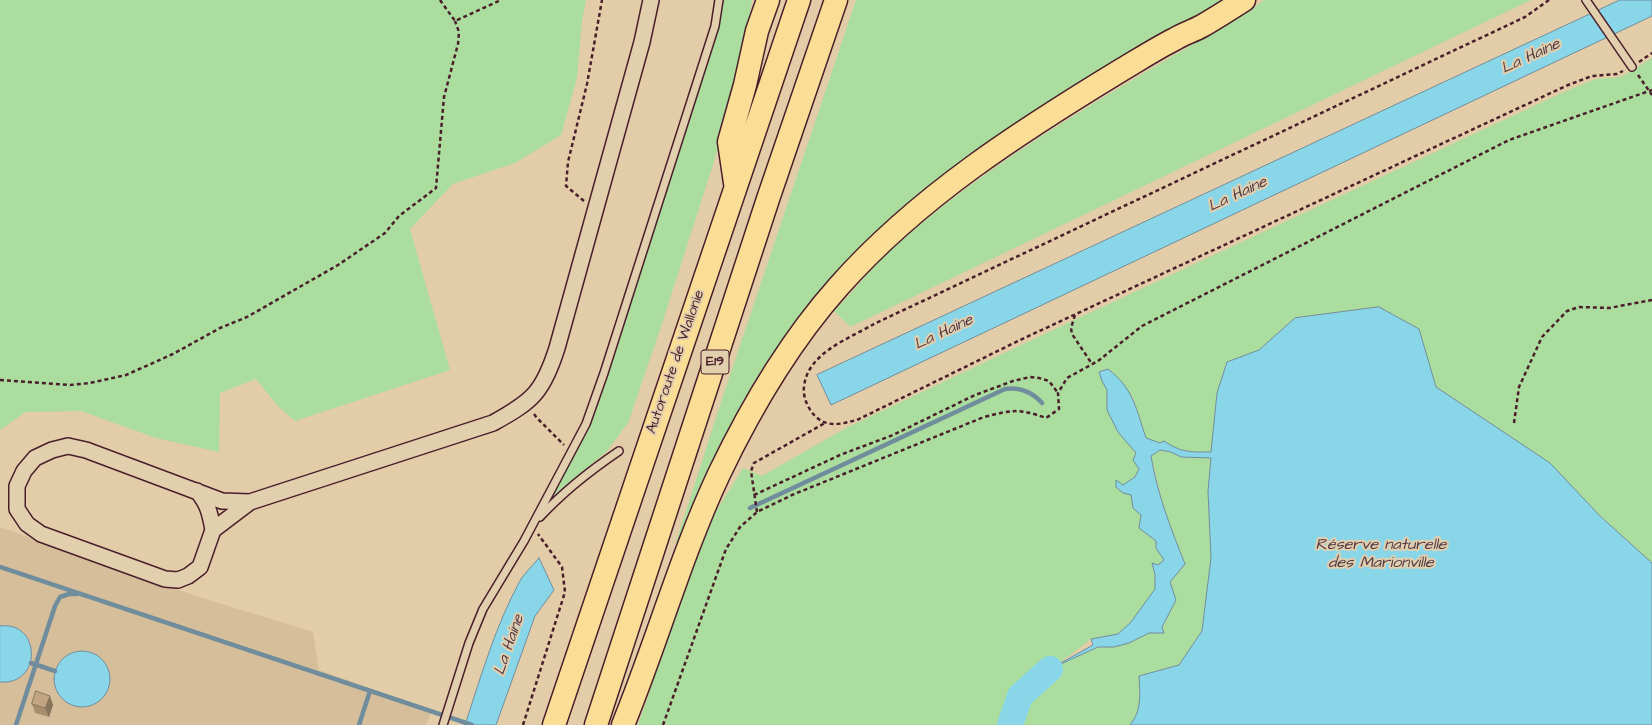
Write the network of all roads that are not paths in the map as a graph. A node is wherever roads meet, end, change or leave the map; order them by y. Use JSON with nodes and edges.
{"nodes":[{"id":1,"x":651,"y":0,"type":"edge"},
{"id":2,"x":719,"y":0,"type":"edge"},
{"id":3,"x":758,"y":0,"type":"edge"},
{"id":4,"x":768,"y":0,"type":"edge"},
{"id":5,"x":799,"y":0,"type":"edge"},
{"id":6,"x":836,"y":0,"type":"edge"},
{"id":7,"x":1244,"y":0,"type":"edge"},
{"id":8,"x":1586,"y":0,"type":"edge"},
{"id":9,"x":757,"y":31,"type":"junction"},
{"id":10,"x":1632,"y":66,"type":"road end"},
{"id":11,"x":736,"y":186,"type":"junction"},
{"id":12,"x":619,"y":451,"type":"dead end"},
{"id":13,"x":197,"y":491,"type":"junction"},
{"id":14,"x":250,"y":502,"type":"junction"},
{"id":15,"x":532,"y":526,"type":"junction"},
{"id":16,"x":213,"y":530,"type":"junction"},
{"id":17,"x":443,"y":723,"type":"edge"},
{"id":18,"x":554,"y":725,"type":"edge"},
{"id":19,"x":596,"y":725,"type":"edge"},
{"id":20,"x":624,"y":725,"type":"edge"}],
"edges":[{"from":1,"to":14,"type":"street"},
{"from":2,"to":15,"type":"lane"},
{"from":3,"to":9,"type":"highway"},
{"from":4,"to":9,"type":"highway"},
{"from":5,"to":11,"type":"highway","name":"Autoroute de Wallonie","number":"E19"},
{"from":6,"to":19,"type":"highway","number":"E19"},
{"from":7,"to":20,"type":"highway"},
{"from":8,"to":10,"type":"lane"},
{"from":9,"to":11,"type":"highway"},
{"from":11,"to":18,"type":"highway","name":"Autoroute de Wallonie","number":"E19"},
{"from":12,"to":15,"type":"lane"},
{"from":13,"to":14,"type":"street"},
{"from":13,"to":16,"type":"street"},
{"from":13,"to":16,"type":"street"},
{"from":14,"to":16,"type":"street"},
{"from":15,"to":17,"type":"lane"}]}
